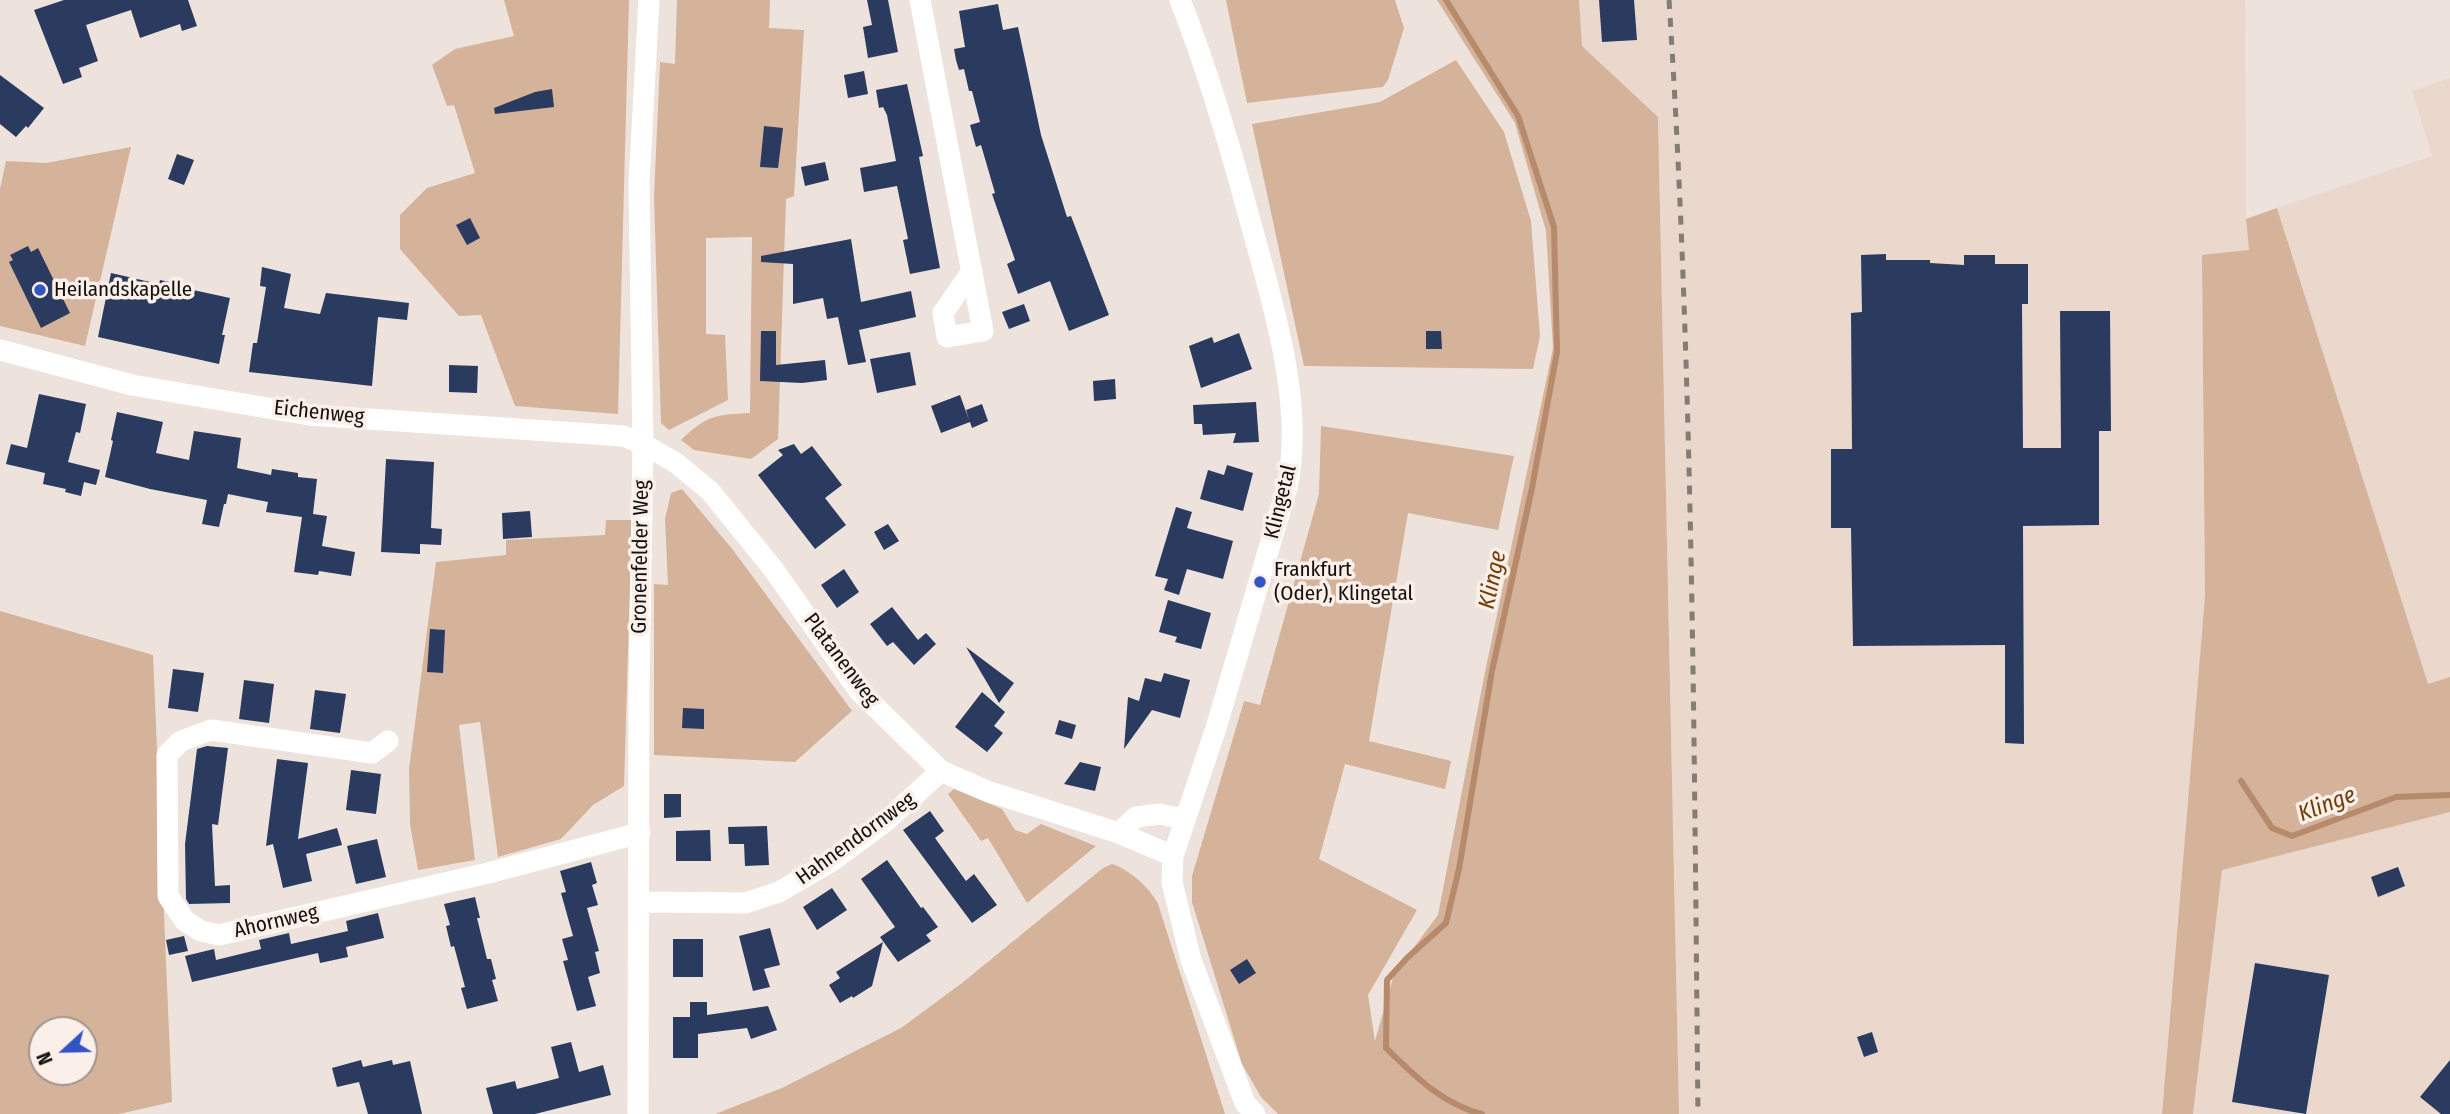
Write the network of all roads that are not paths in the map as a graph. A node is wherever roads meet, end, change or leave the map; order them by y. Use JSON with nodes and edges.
{"nodes":[{"id":1,"x":649,"y":0,"type":"edge"},
{"id":2,"x":920,"y":0,"type":"edge"},
{"id":3,"x":1180,"y":0,"type":"edge"},
{"id":4,"x":972,"y":271,"type":"dead end"},
{"id":5,"x":0,"y":351,"type":"edge"},
{"id":6,"x":643,"y":444,"type":"junction"},
{"id":7,"x":388,"y":741,"type":"dead end"},
{"id":8,"x":941,"y":771,"type":"junction"},
{"id":9,"x":1183,"y":819,"type":"junction"},
{"id":10,"x":640,"y":833,"type":"junction"},
{"id":11,"x":1119,"y":833,"type":"junction"},
{"id":12,"x":1173,"y":856,"type":"junction"},
{"id":13,"x":639,"y":902,"type":"junction"},
{"id":14,"x":638,"y":1114,"type":"edge"},
{"id":15,"x":1255,"y":1114,"type":"edge"}],
"edges":[{"from":1,"to":6,"type":"street","name":"Gronenfelder Weg"},
{"from":2,"to":4,"type":"street"},
{"from":3,"to":9,"type":"street","name":"Klingetal"},
{"from":5,"to":6,"type":"street","name":"Eichenweg"},
{"from":6,"to":8,"type":"street","name":"Platanenweg"},
{"from":6,"to":10,"type":"street","name":"Gronenfelder Weg"},
{"from":7,"to":10,"type":"street","name":"Ahornweg"},
{"from":8,"to":11,"type":"street","name":"Platanenweg"},
{"from":8,"to":13,"type":"street","name":"Hahnendornweg"},
{"from":9,"to":11,"type":"street"},
{"from":9,"to":12,"type":"street","name":"Klingetal"},
{"from":10,"to":13,"type":"street","name":"Gronenfelder Weg"},
{"from":11,"to":12,"type":"street","name":"Platanenweg"},
{"from":12,"to":15,"type":"street","name":"Klingetal"},
{"from":13,"to":14,"type":"street","name":"Gronenfelder Weg"}]}
